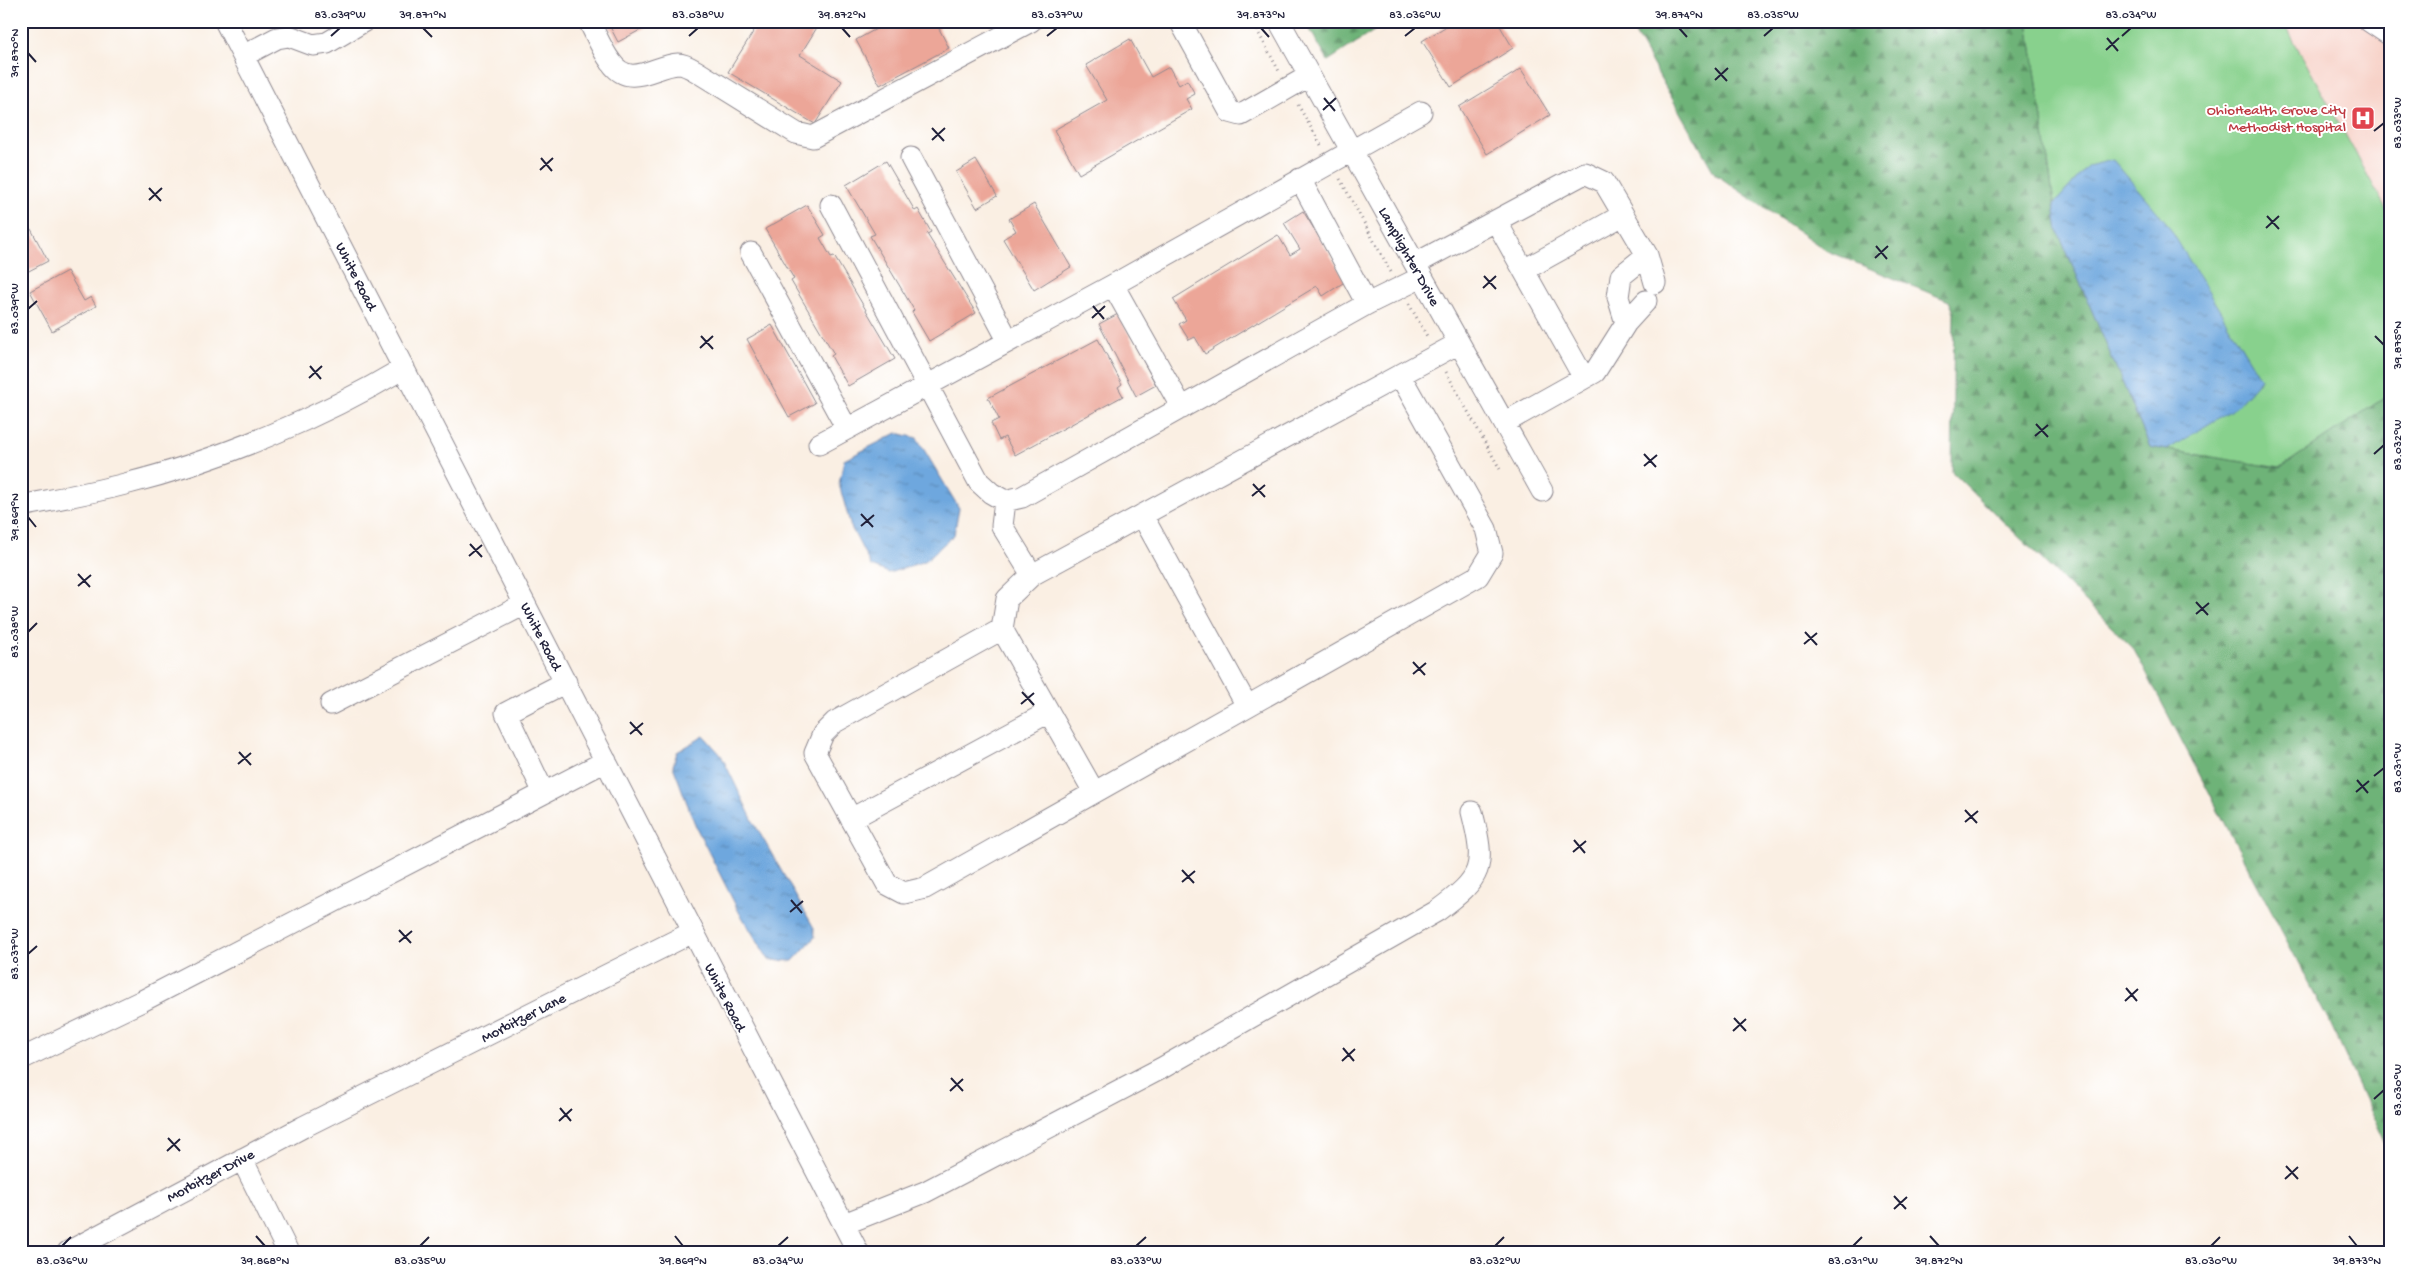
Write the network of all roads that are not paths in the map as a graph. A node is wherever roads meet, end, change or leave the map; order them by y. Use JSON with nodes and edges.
{"nodes":[{"id":1,"x":225,"y":21,"type":"edge"},
{"id":2,"x":364,"y":21,"type":"edge"},
{"id":3,"x":589,"y":21,"type":"edge"},
{"id":4,"x":1031,"y":21,"type":"edge"},
{"id":5,"x":1180,"y":21,"type":"edge"},
{"id":6,"x":1278,"y":21,"type":"edge"},
{"id":7,"x":2369,"y":21,"type":"edge"},
{"id":8,"x":2390,"y":35,"type":"edge"},
{"id":9,"x":243,"y":56,"type":"junction"},
{"id":10,"x":1309,"y":76,"type":"junction"},
{"id":11,"x":1421,"y":112,"type":"dead end"},
{"id":12,"x":1352,"y":149,"type":"junction"},
{"id":13,"x":910,"y":158,"type":"dead end"},
{"id":14,"x":1300,"y":179,"type":"junction"},
{"id":15,"x":831,"y":206,"type":"dead end"},
{"id":16,"x":1623,"y":215,"type":"junction"},
{"id":17,"x":1496,"y":220,"type":"junction"},
{"id":18,"x":751,"y":253,"type":"dead end"},
{"id":19,"x":1647,"y":255,"type":"junction"},
{"id":20,"x":1418,"y":270,"type":"junction"},
{"id":21,"x":1524,"y":270,"type":"junction"},
{"id":22,"x":1113,"y":284,"type":"junction"},
{"id":23,"x":1367,"y":304,"type":"junction"},
{"id":24,"x":1626,"y":324,"type":"junction"},
{"id":25,"x":1008,"y":340,"type":"junction"},
{"id":26,"x":1459,"y":343,"type":"junction"},
{"id":27,"x":404,"y":368,"type":"junction"},
{"id":28,"x":1400,"y":375,"type":"junction"},
{"id":29,"x":1584,"y":378,"type":"junction"},
{"id":30,"x":928,"y":384,"type":"junction"},
{"id":31,"x":1182,"y":408,"type":"junction"},
{"id":32,"x":1504,"y":423,"type":"junction"},
{"id":33,"x":847,"y":429,"type":"junction"},
{"id":34,"x":819,"y":444,"type":"dead end"},
{"id":35,"x":1542,"y":490,"type":"dead end"},
{"id":36,"x":1005,"y":501,"type":"junction"},
{"id":37,"x":21,"y":506,"type":"edge"},
{"id":38,"x":1142,"y":515,"type":"junction"},
{"id":39,"x":1032,"y":575,"type":"junction"},
{"id":40,"x":525,"y":604,"type":"junction"},
{"id":41,"x":1002,"y":629,"type":"junction"},
{"id":42,"x":566,"y":682,"type":"junction"},
{"id":43,"x":331,"y":704,"type":"dead end"},
{"id":44,"x":1247,"y":706,"type":"junction"},
{"id":45,"x":1049,"y":712,"type":"junction"},
{"id":46,"x":606,"y":761,"type":"junction"},
{"id":47,"x":1094,"y":792,"type":"junction"},
{"id":48,"x":544,"y":794,"type":"junction"},
{"id":49,"x":1472,"y":812,"type":"dead end"},
{"id":50,"x":851,"y":819,"type":"junction"},
{"id":51,"x":693,"y":932,"type":"junction"},
{"id":52,"x":21,"y":1059,"type":"edge"},
{"id":53,"x":353,"y":1102,"type":"joint"},
{"id":54,"x":242,"y":1159,"type":"junction"},
{"id":55,"x":844,"y":1224,"type":"junction"},
{"id":56,"x":68,"y":1252,"type":"edge"},
{"id":57,"x":288,"y":1252,"type":"edge"},
{"id":58,"x":858,"y":1252,"type":"edge"}],
"edges":[{"from":1,"to":9,"type":"street","name":"White Road"},
{"from":2,"to":9,"type":"street"},
{"from":3,"to":4,"type":"street"},
{"from":5,"to":10,"type":"street"},
{"from":6,"to":10,"type":"street","name":"Lamplighter Drive"},
{"from":7,"to":8,"type":"street"},
{"from":9,"to":27,"type":"street","name":"White Road"},
{"from":10,"to":12,"type":"street","name":"Lamplighter Drive"},
{"from":11,"to":12,"type":"street"},
{"from":12,"to":14,"type":"street"},
{"from":12,"to":20,"type":"street","name":"Lamplighter Drive"},
{"from":13,"to":25,"type":"street"},
{"from":14,"to":22,"type":"street"},
{"from":14,"to":23,"type":"street"},
{"from":15,"to":30,"type":"street"},
{"from":16,"to":17,"type":"street"},
{"from":16,"to":19,"type":"street"},
{"from":16,"to":21,"type":"street"},
{"from":17,"to":20,"type":"street"},
{"from":17,"to":21,"type":"street"},
{"from":18,"to":33,"type":"street"},
{"from":19,"to":24,"type":"street"},
{"from":19,"to":24,"type":"street"},
{"from":20,"to":23,"type":"street"},
{"from":20,"to":26,"type":"street","name":"Lamplighter Drive"},
{"from":21,"to":29,"type":"street"},
{"from":22,"to":25,"type":"street"},
{"from":22,"to":31,"type":"street"},
{"from":23,"to":31,"type":"street"},
{"from":24,"to":29,"type":"street"},
{"from":25,"to":30,"type":"street"},
{"from":26,"to":28,"type":"street"},
{"from":26,"to":32,"type":"street","name":"Lamplighter Drive"},
{"from":27,"to":37,"type":"street"},
{"from":27,"to":40,"type":"street","name":"White Road"},
{"from":28,"to":38,"type":"street"},
{"from":28,"to":44,"type":"street"},
{"from":29,"to":32,"type":"street"},
{"from":30,"to":33,"type":"street"},
{"from":30,"to":36,"type":"street"},
{"from":31,"to":36,"type":"street"},
{"from":32,"to":35,"type":"street","name":"Lamplighter Drive"},
{"from":33,"to":34,"type":"street"},
{"from":36,"to":39,"type":"street"},
{"from":38,"to":39,"type":"street"},
{"from":38,"to":44,"type":"street"},
{"from":39,"to":41,"type":"street"},
{"from":40,"to":42,"type":"street","name":"White Road"},
{"from":40,"to":43,"type":"street"},
{"from":41,"to":45,"type":"street"},
{"from":41,"to":50,"type":"street"},
{"from":42,"to":46,"type":"street","name":"White Road"},
{"from":42,"to":48,"type":"street"},
{"from":44,"to":47,"type":"street"},
{"from":45,"to":47,"type":"street"},
{"from":45,"to":50,"type":"street"},
{"from":46,"to":48,"type":"street"},
{"from":46,"to":51,"type":"street","name":"White Road"},
{"from":47,"to":50,"type":"street"},
{"from":48,"to":52,"type":"street"},
{"from":49,"to":55,"type":"street"},
{"from":51,"to":53,"type":"street","name":"Morbitzer Lane"},
{"from":51,"to":55,"type":"street","name":"White Road"},
{"from":53,"to":54,"type":"street","name":"Morbitzer Drive"},
{"from":54,"to":56,"type":"street","name":"Morbitzer Drive"},
{"from":54,"to":57,"type":"street"},
{"from":55,"to":58,"type":"street","name":"White Road"}]}
